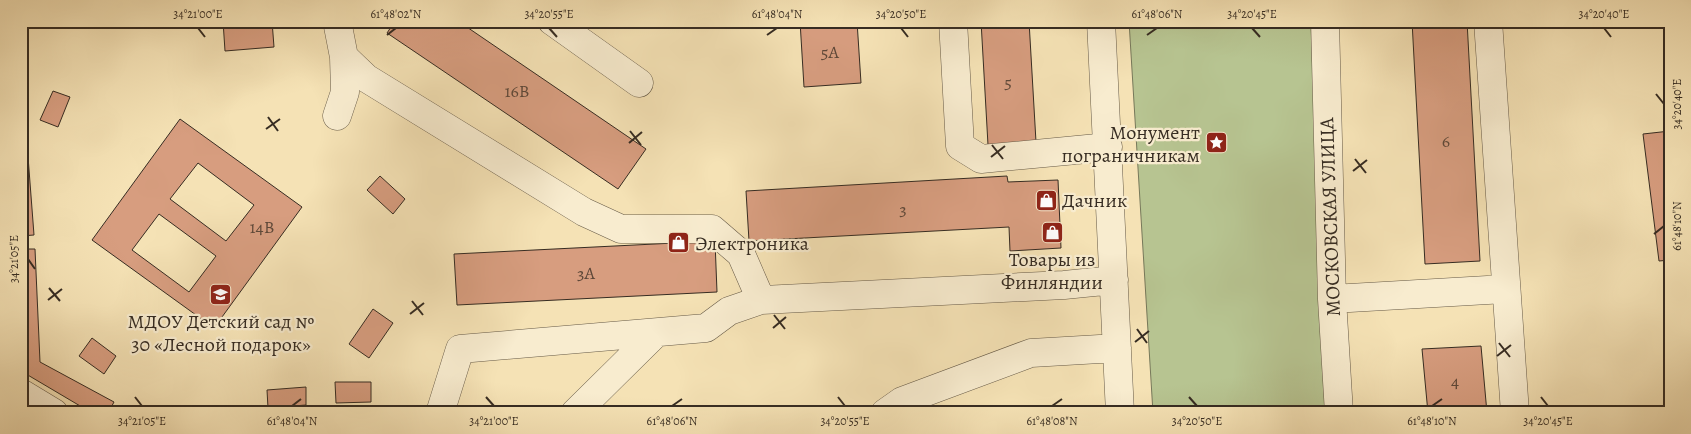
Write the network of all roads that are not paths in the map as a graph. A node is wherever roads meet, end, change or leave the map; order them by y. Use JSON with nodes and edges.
{"nodes":[{"id":1,"x":337,"y":21,"type":"edge"},
{"id":2,"x":552,"y":21,"type":"edge"},
{"id":3,"x":953,"y":21,"type":"edge"},
{"id":4,"x":1101,"y":21,"type":"edge"},
{"id":5,"x":1325,"y":21,"type":"edge"},
{"id":6,"x":1488,"y":21,"type":"edge"},
{"id":7,"x":344,"y":56,"type":"junction"},
{"id":8,"x":639,"y":83,"type":"dead end"},
{"id":9,"x":337,"y":116,"type":"dead end"},
{"id":10,"x":1108,"y":148,"type":"junction"},
{"id":11,"x":1114,"y":280,"type":"junction"},
{"id":12,"x":1505,"y":289,"type":"junction"},
{"id":13,"x":1332,"y":299,"type":"junction"},
{"id":14,"x":760,"y":300,"type":"junction"},
{"id":15,"x":656,"y":333,"type":"junction"},
{"id":16,"x":1117,"y":348,"type":"junction"},
{"id":17,"x":21,"y":393,"type":"edge"},
{"id":18,"x":54,"y":413,"type":"edge"},
{"id":19,"x":440,"y":413,"type":"edge"},
{"id":20,"x":575,"y":413,"type":"edge"},
{"id":21,"x":885,"y":413,"type":"edge"},
{"id":22,"x":1120,"y":413,"type":"edge"},
{"id":23,"x":1339,"y":413,"type":"edge"},
{"id":24,"x":1515,"y":413,"type":"edge"}],
"edges":[{"from":1,"to":7,"type":"street"},
{"from":2,"to":8,"type":"street"},
{"from":3,"to":10,"type":"street"},
{"from":4,"to":10,"type":"street"},
{"from":5,"to":13,"type":"street","name":"МОСКОВСКАЯ УЛИЦА"},
{"from":6,"to":12,"type":"street"},
{"from":7,"to":9,"type":"street"},
{"from":7,"to":14,"type":"street"},
{"from":10,"to":11,"type":"street"},
{"from":11,"to":14,"type":"street"},
{"from":11,"to":16,"type":"street"},
{"from":12,"to":13,"type":"street"},
{"from":12,"to":24,"type":"street"},
{"from":13,"to":23,"type":"street","name":"МОСКОВСКАЯ УЛИЦА"},
{"from":14,"to":15,"type":"street"},
{"from":15,"to":19,"type":"street"},
{"from":15,"to":20,"type":"street"},
{"from":16,"to":21,"type":"street"},
{"from":16,"to":22,"type":"street"},
{"from":17,"to":18,"type":"street"}]}
